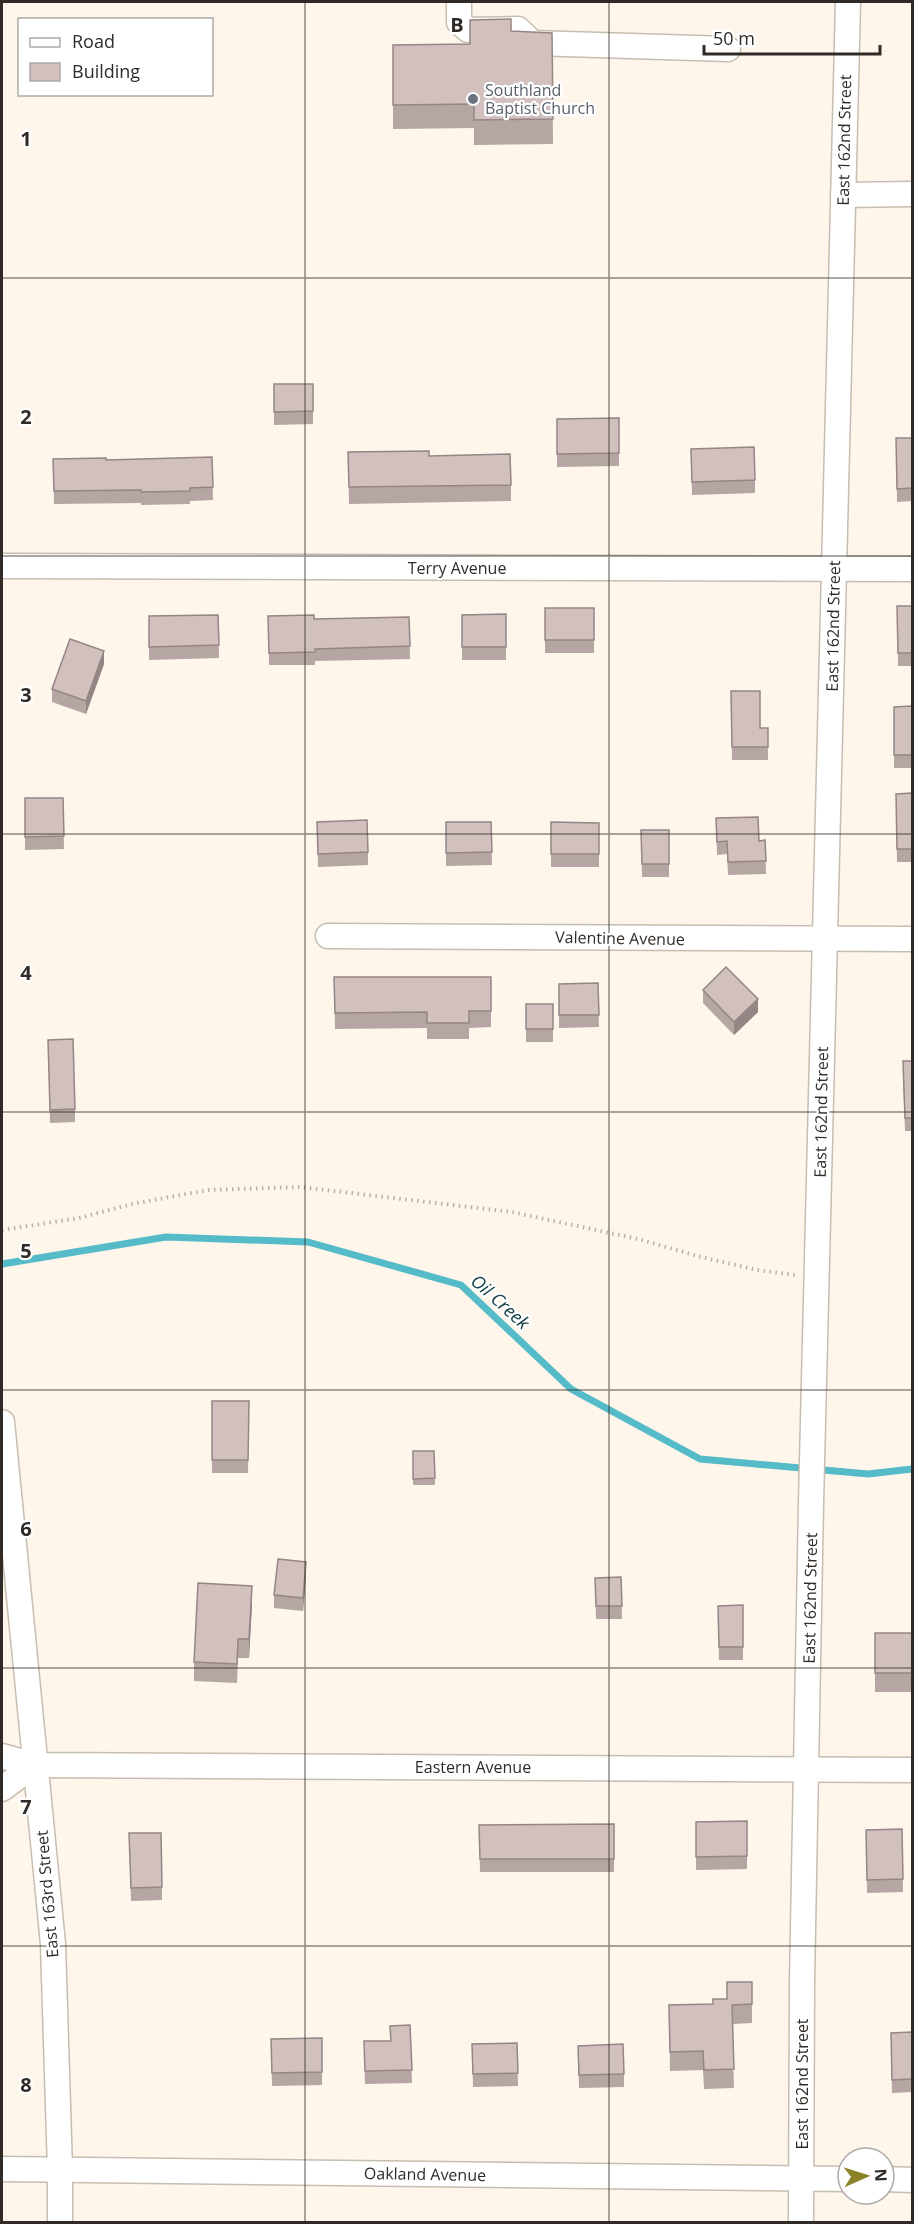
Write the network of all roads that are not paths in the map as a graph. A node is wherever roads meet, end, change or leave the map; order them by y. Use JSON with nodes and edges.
{"nodes":[{"id":1,"x":459,"y":2,"type":"edge"},
{"id":2,"x":848,"y":2,"type":"edge"},
{"id":3,"x":728,"y":49,"type":"dead end"},
{"id":4,"x":912,"y":194,"type":"edge"},
{"id":5,"x":843,"y":195,"type":"junction"},
{"id":6,"x":2,"y":566,"type":"edge"},
{"id":7,"x":912,"y":569,"type":"edge"},
{"id":8,"x":834,"y":570,"type":"junction"},
{"id":9,"x":328,"y":936,"type":"dead end"},
{"id":10,"x":912,"y":939,"type":"edge"},
{"id":11,"x":825,"y":940,"type":"junction"},
{"id":12,"x":2,"y":1422,"type":"edge"},
{"id":13,"x":2,"y":1756,"type":"edge"},
{"id":14,"x":34,"y":1765,"type":"junction"},
{"id":15,"x":808,"y":1768,"type":"junction"},
{"id":16,"x":912,"y":1770,"type":"edge"},
{"id":17,"x":2,"y":1789,"type":"edge"},
{"id":18,"x":2,"y":2169,"type":"edge"},
{"id":19,"x":60,"y":2170,"type":"junction"},
{"id":20,"x":801,"y":2178,"type":"junction"},
{"id":21,"x":836,"y":2179,"type":"edge"},
{"id":22,"x":896,"y":2179,"type":"edge"},
{"id":23,"x":912,"y":2180,"type":"edge"},
{"id":24,"x":60,"y":2223,"type":"edge"},
{"id":25,"x":801,"y":2223,"type":"edge"}],
"edges":[{"from":1,"to":3,"type":"street"},
{"from":2,"to":5,"type":"street","name":"East 162nd Street"},
{"from":4,"to":5,"type":"street"},
{"from":5,"to":8,"type":"street","name":"East 162nd Street"},
{"from":6,"to":8,"type":"street","name":"Terry Avenue"},
{"from":7,"to":8,"type":"street","name":"Terry Avenue"},
{"from":8,"to":11,"type":"street","name":"East 162nd Street"},
{"from":9,"to":11,"type":"street","name":"Valentine Avenue"},
{"from":10,"to":11,"type":"street","name":"Valentine Avenue"},
{"from":11,"to":15,"type":"street","name":"East 162nd Street"},
{"from":12,"to":14,"type":"street","name":"East 163rd Street"},
{"from":13,"to":14,"type":"street","name":"Eastern Avenue"},
{"from":14,"to":15,"type":"street","name":"Eastern Avenue"},
{"from":14,"to":17,"type":"street"},
{"from":14,"to":19,"type":"street","name":"East 163rd Street"},
{"from":15,"to":16,"type":"street","name":"Eastern Avenue"},
{"from":15,"to":20,"type":"street","name":"East 162nd Street"},
{"from":18,"to":19,"type":"street","name":"Oakland Avenue"},
{"from":19,"to":20,"type":"street","name":"Oakland Avenue"},
{"from":19,"to":24,"type":"street","name":"East 163rd Street"},
{"from":20,"to":21,"type":"street","name":"Oakland Avenue"},
{"from":20,"to":25,"type":"street","name":"East 162nd Street"},
{"from":22,"to":23,"type":"street"}]}
